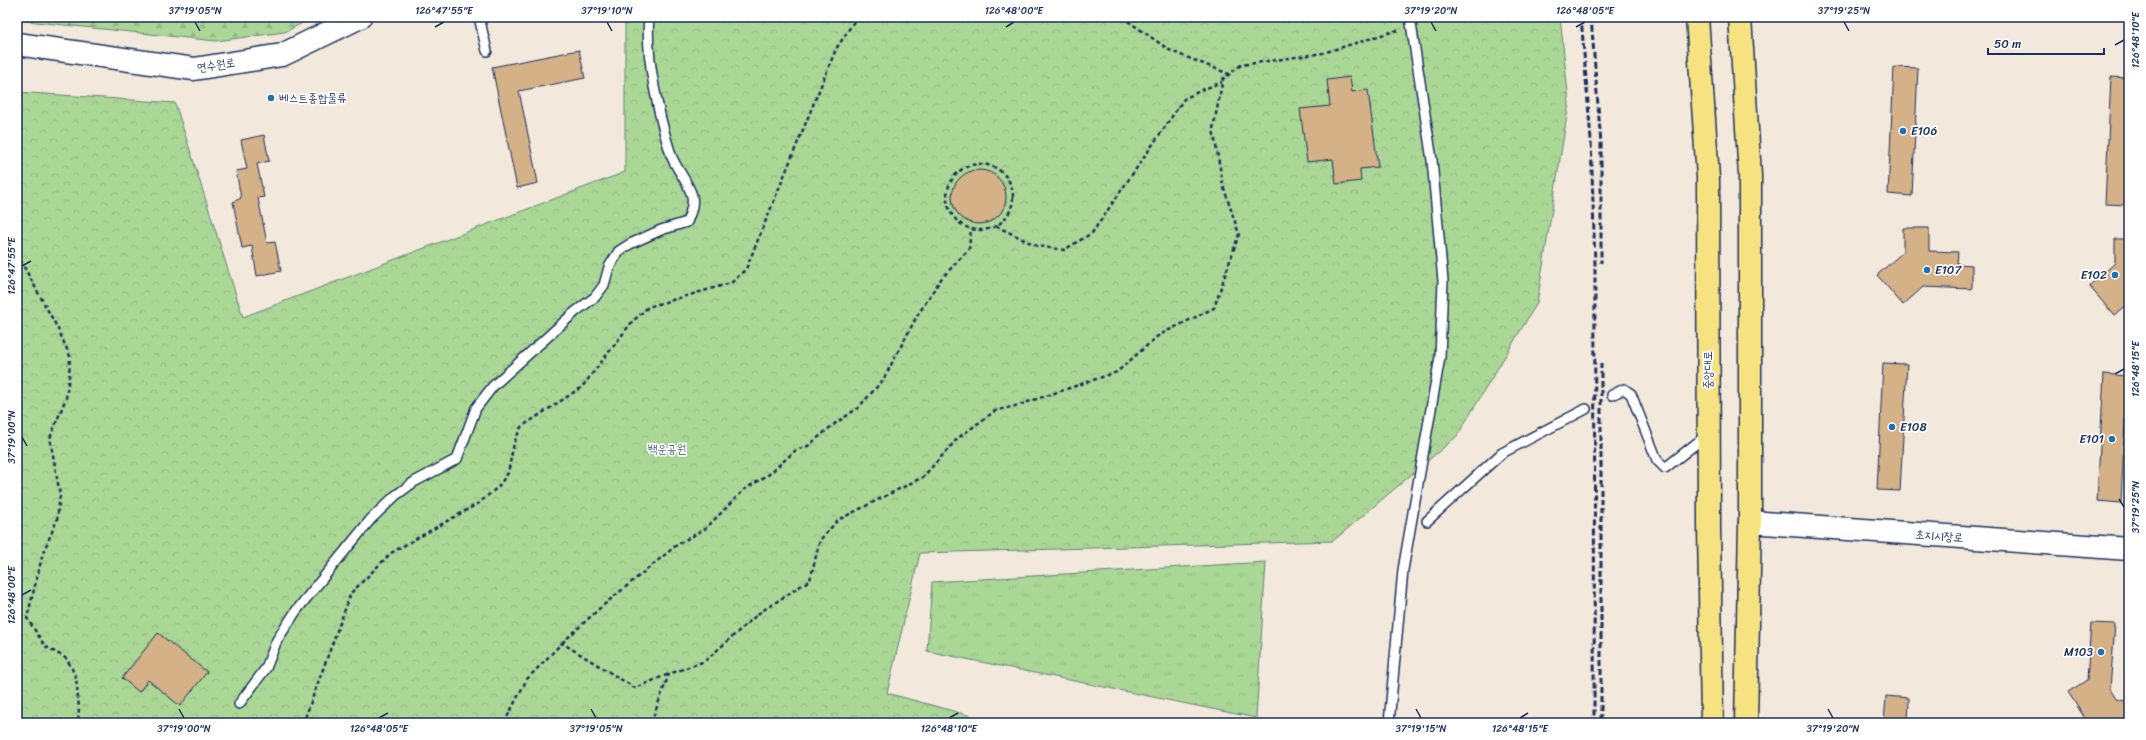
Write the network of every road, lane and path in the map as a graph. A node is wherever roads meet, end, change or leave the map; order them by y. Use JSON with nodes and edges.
{"nodes":[{"id":1,"x":360,"y":17,"type":"edge"},
{"id":2,"x":479,"y":17,"type":"edge"},
{"id":3,"x":648,"y":17,"type":"edge"},
{"id":4,"x":857,"y":17,"type":"edge"},
{"id":5,"x":1122,"y":17,"type":"edge"},
{"id":6,"x":1697,"y":17,"type":"edge"},
{"id":7,"x":1410,"y":22,"type":"edge"},
{"id":8,"x":1741,"y":22,"type":"edge"},
{"id":9,"x":17,"y":44,"type":"edge"},
{"id":10,"x":487,"y":51,"type":"dead end"},
{"id":11,"x":1229,"y":74,"type":"junction"},
{"id":12,"x":1222,"y":82,"type":"junction"},
{"id":13,"x":996,"y":226,"type":"junction"},
{"id":14,"x":971,"y":229,"type":"junction"},
{"id":15,"x":17,"y":254,"type":"edge"},
{"id":16,"x":1612,"y":395,"type":"dead end"},
{"id":17,"x":1586,"y":409,"type":"dead end"},
{"id":18,"x":1708,"y":434,"type":"junction"},
{"id":19,"x":1427,"y":521,"type":"dead end"},
{"id":20,"x":1750,"y":522,"type":"junction"},
{"id":21,"x":2129,"y":549,"type":"edge"},
{"id":22,"x":562,"y":643,"type":"junction"},
{"id":23,"x":669,"y":674,"type":"junction"},
{"id":24,"x":239,"y":704,"type":"dead end"},
{"id":25,"x":78,"y":723,"type":"edge"},
{"id":26,"x":301,"y":723,"type":"edge"},
{"id":27,"x":504,"y":723,"type":"edge"},
{"id":28,"x":651,"y":723,"type":"edge"},
{"id":29,"x":1390,"y":723,"type":"edge"},
{"id":30,"x":1712,"y":723,"type":"edge"},
{"id":31,"x":1746,"y":723,"type":"edge"}],
"edges":[{"from":1,"to":9,"type":"street","name":"연수원로"},
{"from":2,"to":10,"type":"lane"},
{"from":3,"to":24,"type":"lane"},
{"from":4,"to":26,"type":"path"},
{"from":5,"to":11,"type":"path"},
{"from":6,"to":18,"type":"main road","name":"중앙대로"},
{"from":7,"to":11,"type":"path"},
{"from":7,"to":29,"type":"lane"},
{"from":8,"to":20,"type":"main road"},
{"from":11,"to":12,"type":"path"},
{"from":12,"to":13,"type":"path"},
{"from":12,"to":23,"type":"path"},
{"from":13,"to":14,"type":"path"},
{"from":13,"to":14,"type":"path"},
{"from":14,"to":22,"type":"path"},
{"from":15,"to":25,"type":"path"},
{"from":16,"to":18,"type":"lane"},
{"from":17,"to":19,"type":"lane"},
{"from":18,"to":30,"type":"main road","name":"중앙대로"},
{"from":20,"to":21,"type":"street","name":"초지시장로"},
{"from":20,"to":31,"type":"main road"},
{"from":22,"to":23,"type":"path"},
{"from":22,"to":27,"type":"path"},
{"from":23,"to":28,"type":"path"}]}
